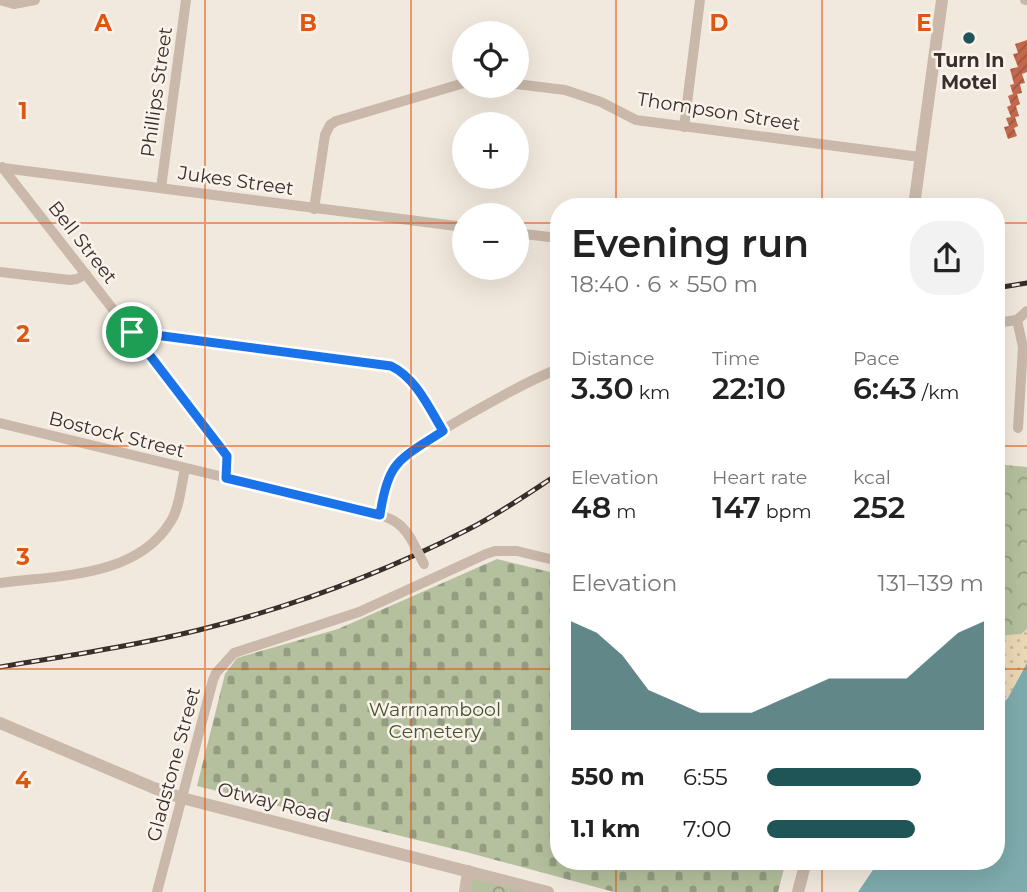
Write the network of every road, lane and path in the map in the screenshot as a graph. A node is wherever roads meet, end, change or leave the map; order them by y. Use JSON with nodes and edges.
{"nodes":[{"id":1,"x":0,"y":0,"type":"edge"},
{"id":2,"x":35,"y":0,"type":"edge"},
{"id":3,"x":186,"y":0,"type":"edge"},
{"id":4,"x":700,"y":0,"type":"edge"},
{"id":5,"x":942,"y":0,"type":"edge"},
{"id":6,"x":529,"y":86,"type":"edge"},
{"id":7,"x":452,"y":87,"type":"edge"},
{"id":8,"x":684,"y":127,"type":"junction"},
{"id":9,"x":920,"y":157,"type":"junction"},
{"id":10,"x":1,"y":167,"type":"edge"},
{"id":11,"x":161,"y":188,"type":"junction"},
{"id":12,"x":915,"y":198,"type":"edge"},
{"id":13,"x":314,"y":209,"type":"junction"},
{"id":14,"x":452,"y":226,"type":"edge"},
{"id":15,"x":529,"y":235,"type":"edge"},
{"id":16,"x":550,"y":237,"type":"edge"},
{"id":17,"x":0,"y":272,"type":"edge"},
{"id":18,"x":86,"y":274,"type":"junction"},
{"id":19,"x":1027,"y":312,"type":"edge"},
{"id":20,"x":1017,"y":320,"type":"junction"},
{"id":21,"x":1005,"y":322,"type":"edge"},
{"id":22,"x":132,"y":332,"type":"junction"},
{"id":23,"x":550,"y":373,"type":"edge"},
{"id":24,"x":0,"y":423,"type":"edge"},
{"id":25,"x":1018,"y":428,"type":"dead end"},
{"id":26,"x":443,"y":431,"type":"junction"},
{"id":27,"x":185,"y":469,"type":"junction"},
{"id":28,"x":226,"y":478,"type":"junction"},
{"id":29,"x":380,"y":515,"type":"junction"},
{"id":30,"x":550,"y":559,"type":"edge"},
{"id":31,"x":430,"y":577,"type":"junction"},
{"id":32,"x":0,"y":583,"type":"edge"},
{"id":33,"x":0,"y":723,"type":"edge"},
{"id":34,"x":182,"y":798,"type":"junction"},
{"id":35,"x":804,"y":870,"type":"edge"},
{"id":36,"x":468,"y":871,"type":"junction"},
{"id":37,"x":157,"y":892,"type":"edge"},
{"id":38,"x":465,"y":892,"type":"edge"},
{"id":39,"x":548,"y":892,"type":"edge"},
{"id":40,"x":798,"y":892,"type":"edge"}],
"edges":[{"from":1,"to":2,"type":"street"},
{"from":3,"to":11,"type":"street","name":"Phillips Street"},
{"from":4,"to":8,"type":"street"},
{"from":5,"to":9,"type":"street"},
{"from":6,"to":8,"type":"street","name":"Thompson Street"},
{"from":7,"to":13,"type":"street"},
{"from":8,"to":9,"type":"street","name":"Thompson Street"},
{"from":9,"to":12,"type":"street"},
{"from":10,"to":11,"type":"street","name":"Jukes Street"},
{"from":10,"to":18,"type":"street","name":"Bell Street"},
{"from":11,"to":13,"type":"street","name":"Jukes Street"},
{"from":13,"to":14,"type":"street","name":"Jukes Street"},
{"from":15,"to":16,"type":"street"},
{"from":17,"to":18,"type":"street"},
{"from":18,"to":22,"type":"street","name":"Bell Street"},
{"from":19,"to":20,"type":"street"},
{"from":20,"to":21,"type":"street"},
{"from":20,"to":25,"type":"street"},
{"from":22,"to":26,"type":"street"},
{"from":22,"to":28,"type":"street","name":"Bell Street"},
{"from":23,"to":26,"type":"street"},
{"from":24,"to":27,"type":"street","name":"Bostock Street"},
{"from":26,"to":29,"type":"street"},
{"from":27,"to":28,"type":"street","name":"Bostock Street"},
{"from":27,"to":32,"type":"street"},
{"from":28,"to":29,"type":"street","name":"Bostock Street"},
{"from":29,"to":31,"type":"street","name":"Bostock Street","bridge":true},
{"from":30,"to":31,"type":"street"},
{"from":31,"to":34,"type":"street","name":"Gladstone Street"},
{"from":33,"to":34,"type":"street","name":"Otway Road"},
{"from":34,"to":36,"type":"street","name":"Otway Road"},
{"from":34,"to":37,"type":"street","name":"Gladstone Street"},
{"from":35,"to":40,"type":"street"},
{"from":36,"to":38,"type":"street"},
{"from":36,"to":39,"type":"street","name":"Otway Road"}]}
